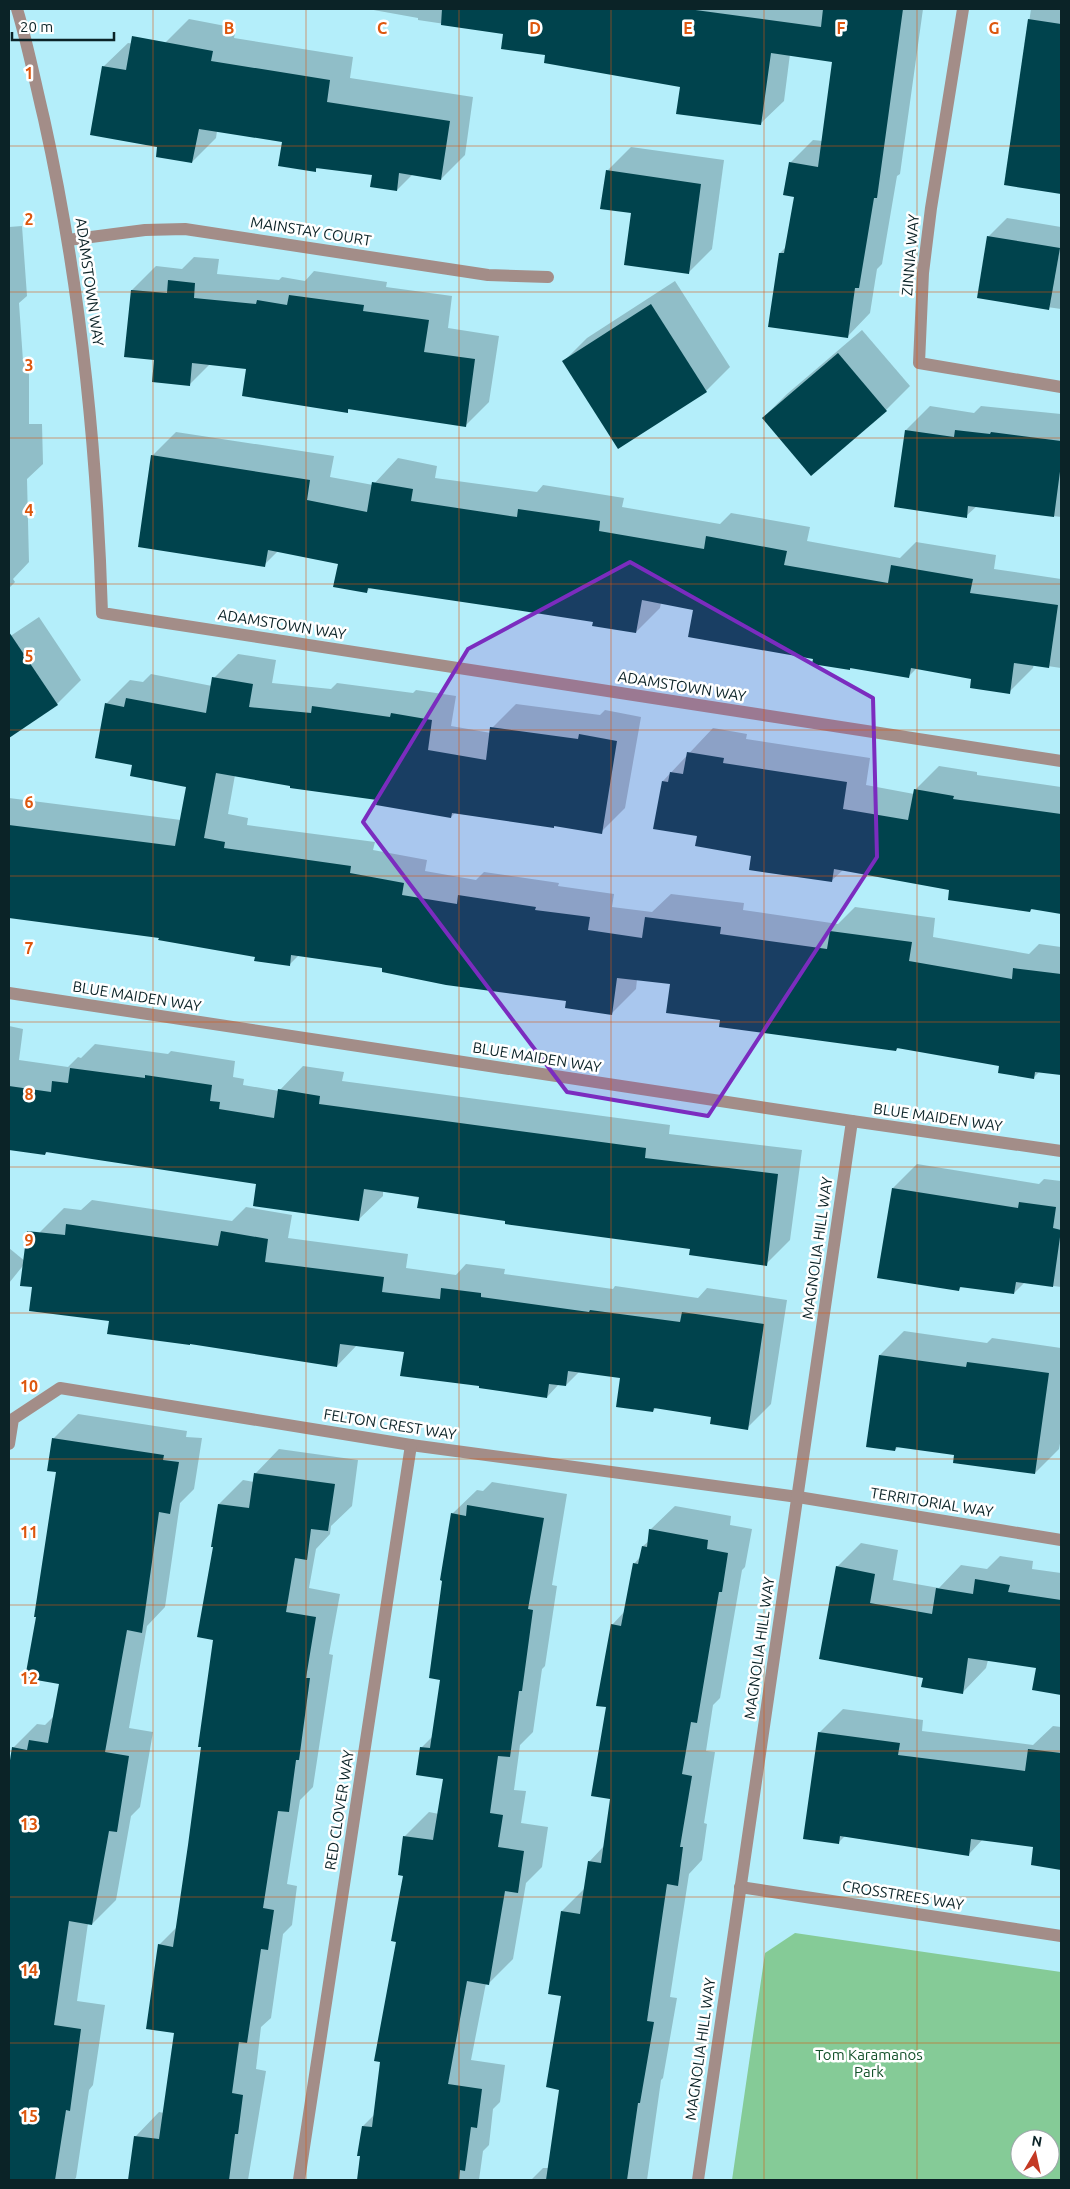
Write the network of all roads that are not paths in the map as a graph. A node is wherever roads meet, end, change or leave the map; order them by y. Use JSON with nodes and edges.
{"nodes":[{"id":1,"x":17,"y":9,"type":"edge"},
{"id":2,"x":963,"y":9,"type":"edge"},
{"id":3,"x":68,"y":240,"type":"junction"},
{"id":4,"x":548,"y":277,"type":"dead end"},
{"id":5,"x":1061,"y":386,"type":"edge"},
{"id":6,"x":1061,"y":761,"type":"edge"},
{"id":7,"x":9,"y":993,"type":"edge"},
{"id":8,"x":852,"y":1121,"type":"junction"},
{"id":9,"x":1061,"y":1151,"type":"edge"},
{"id":10,"x":9,"y":1444,"type":"edge"},
{"id":11,"x":411,"y":1445,"type":"junction"},
{"id":12,"x":798,"y":1497,"type":"junction"},
{"id":13,"x":1061,"y":1540,"type":"edge"},
{"id":14,"x":740,"y":1887,"type":"junction"},
{"id":15,"x":1061,"y":1936,"type":"edge"},
{"id":16,"x":299,"y":2180,"type":"edge"},
{"id":17,"x":698,"y":2180,"type":"edge"}],
"edges":[{"from":1,"to":3,"type":"street","name":"ADAMSTOWN WAY"},
{"from":2,"to":5,"type":"street","name":"ZINNIA WAY"},
{"from":3,"to":4,"type":"street","name":"MAINSTAY COURT"},
{"from":3,"to":6,"type":"street","name":"ADAMSTOWN WAY"},
{"from":7,"to":8,"type":"street","name":"BLUE MAIDEN WAY"},
{"from":8,"to":9,"type":"street","name":"BLUE MAIDEN WAY"},
{"from":8,"to":12,"type":"street","name":"MAGNOLIA HILL WAY"},
{"from":10,"to":11,"type":"street","name":"FELTON CREST WAY"},
{"from":11,"to":12,"type":"street","name":"FELTON CREST WAY"},
{"from":11,"to":16,"type":"street","name":"RED CLOVER WAY"},
{"from":12,"to":13,"type":"street","name":"TERRITORIAL WAY"},
{"from":12,"to":14,"type":"street","name":"MAGNOLIA HILL WAY"},
{"from":14,"to":15,"type":"street","name":"CROSSTREES WAY"},
{"from":14,"to":17,"type":"street","name":"MAGNOLIA HILL WAY"}]}
